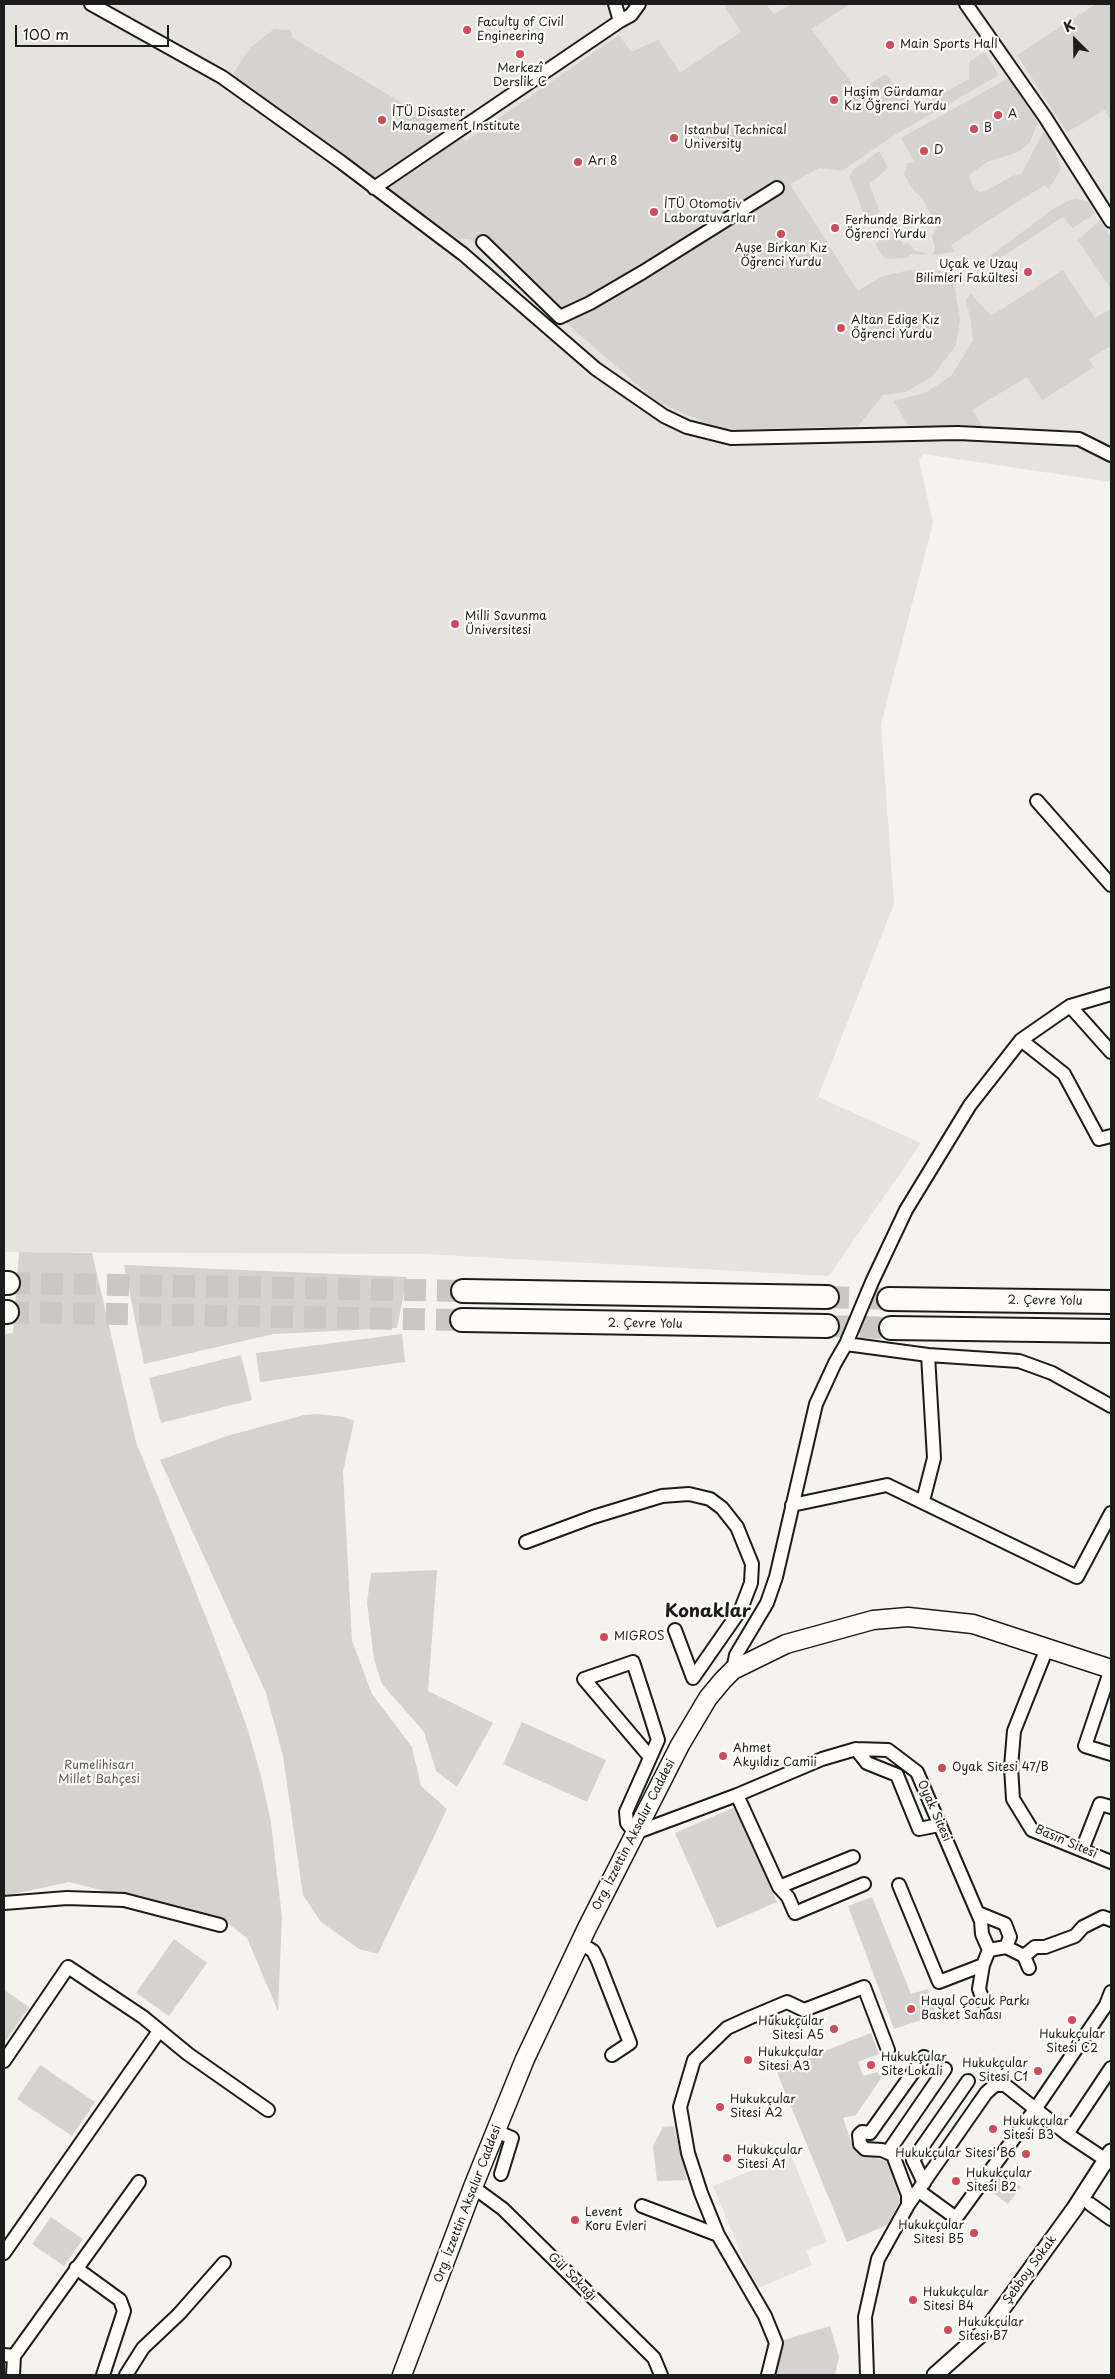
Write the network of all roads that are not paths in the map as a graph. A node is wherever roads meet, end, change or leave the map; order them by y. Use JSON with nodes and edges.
{"nodes":[{"id":1,"x":91,"y":4,"type":"edge"},
{"id":2,"x":615,"y":4,"type":"edge"},
{"id":3,"x":639,"y":4,"type":"edge"},
{"id":4,"x":966,"y":4,"type":"edge"},
{"id":5,"x":620,"y":21,"type":"junction"},
{"id":6,"x":374,"y":188,"type":"junction"},
{"id":7,"x":777,"y":188,"type":"dead end"},
{"id":8,"x":1111,"y":221,"type":"edge"},
{"id":9,"x":483,"y":242,"type":"dead end"},
{"id":10,"x":1108,"y":449,"type":"edge"},
{"id":11,"x":1037,"y":800,"type":"dead end"},
{"id":12,"x":1111,"y":885,"type":"edge"},
{"id":13,"x":1111,"y":994,"type":"edge"},
{"id":14,"x":1070,"y":1006,"type":"junction"},
{"id":15,"x":1021,"y":1040,"type":"junction"},
{"id":16,"x":1111,"y":1052,"type":"edge"},
{"id":17,"x":1111,"y":1136,"type":"edge"},
{"id":18,"x":463,"y":1291,"type":"tunnel mouth"},
{"id":19,"x":827,"y":1297,"type":"tunnel mouth"},
{"id":20,"x":890,"y":1299,"type":"tunnel mouth"},
{"id":21,"x":1111,"y":1302,"type":"edge"},
{"id":22,"x":462,"y":1320,"type":"tunnel mouth"},
{"id":23,"x":827,"y":1326,"type":"tunnel mouth"},
{"id":24,"x":891,"y":1328,"type":"tunnel mouth"},
{"id":25,"x":1111,"y":1331,"type":"edge"},
{"id":26,"x":846,"y":1344,"type":"junction"},
{"id":27,"x":928,"y":1355,"type":"junction"},
{"id":28,"x":1111,"y":1406,"type":"edge"},
{"id":29,"x":923,"y":1501,"type":"junction"},
{"id":30,"x":792,"y":1505,"type":"junction"},
{"id":31,"x":1111,"y":1513,"type":"edge"},
{"id":32,"x":526,"y":1542,"type":"dead end"},
{"id":33,"x":675,"y":1630,"type":"dead end"},
{"id":34,"x":1047,"y":1648,"type":"junction"},
{"id":35,"x":1111,"y":1669,"type":"edge"},
{"id":36,"x":733,"y":1670,"type":"junction"},
{"id":37,"x":856,"y":1749,"type":"junction"},
{"id":38,"x":1111,"y":1754,"type":"edge"},
{"id":39,"x":650,"y":1757,"type":"junction"},
{"id":40,"x":737,"y":1796,"type":"junction"},
{"id":41,"x":1111,"y":1807,"type":"edge"},
{"id":42,"x":940,"y":1825,"type":"junction"},
{"id":43,"x":635,"y":1833,"type":"junction"},
{"id":44,"x":1082,"y":1850,"type":"junction"},
{"id":45,"x":853,"y":1857,"type":"dead end"},
{"id":46,"x":1111,"y":1862,"type":"edge"},
{"id":47,"x":864,"y":1884,"type":"dead end"},
{"id":48,"x":899,"y":1885,"type":"dead end"},
{"id":49,"x":779,"y":1888,"type":"junction"},
{"id":50,"x":4,"y":1903,"type":"edge"},
{"id":51,"x":978,"y":1913,"type":"junction"},
{"id":52,"x":1111,"y":1920,"type":"edge"},
{"id":53,"x":220,"y":1925,"type":"dead end"},
{"id":54,"x":580,"y":1943,"type":"junction"},
{"id":55,"x":1006,"y":1946,"type":"junction"},
{"id":56,"x":990,"y":1950,"type":"junction"},
{"id":57,"x":1024,"y":1956,"type":"junction"},
{"id":58,"x":984,"y":1965,"type":"junction"},
{"id":59,"x":1029,"y":1968,"type":"dead end"},
{"id":60,"x":1111,"y":1992,"type":"edge"},
{"id":61,"x":984,"y":2003,"type":"dead end"},
{"id":62,"x":159,"y":2031,"type":"junction"},
{"id":63,"x":888,"y":2050,"type":"dead end"},
{"id":64,"x":612,"y":2056,"type":"dead end"},
{"id":65,"x":924,"y":2057,"type":"dead end"},
{"id":66,"x":4,"y":2061,"type":"edge"},
{"id":67,"x":1111,"y":2068,"type":"edge"},
{"id":68,"x":945,"y":2069,"type":"dead end"},
{"id":69,"x":968,"y":2081,"type":"dead end"},
{"id":70,"x":1036,"y":2108,"type":"junction"},
{"id":71,"x":268,"y":2110,"type":"dead end"},
{"id":72,"x":496,"y":2131,"type":"junction"},
{"id":73,"x":1067,"y":2134,"type":"junction"},
{"id":74,"x":888,"y":2152,"type":"junction"},
{"id":75,"x":1108,"y":2156,"type":"edge"},
{"id":76,"x":502,"y":2174,"type":"dead end"},
{"id":77,"x":138,"y":2182,"type":"dead end"},
{"id":78,"x":473,"y":2187,"type":"junction"},
{"id":79,"x":921,"y":2187,"type":"junction"},
{"id":80,"x":1090,"y":2204,"type":"dead end"},
{"id":81,"x":908,"y":2205,"type":"junction"},
{"id":82,"x":642,"y":2206,"type":"dead end"},
{"id":83,"x":1111,"y":2219,"type":"edge"},
{"id":84,"x":718,"y":2235,"type":"junction"},
{"id":85,"x":4,"y":2253,"type":"edge"},
{"id":86,"x":224,"y":2264,"type":"dead end"},
{"id":87,"x":76,"y":2268,"type":"junction"},
{"id":88,"x":9,"y":2356,"type":"edge"},
{"id":89,"x":13,"y":2375,"type":"edge"},
{"id":90,"x":103,"y":2375,"type":"edge"},
{"id":91,"x":126,"y":2375,"type":"edge"},
{"id":92,"x":402,"y":2375,"type":"edge"},
{"id":93,"x":661,"y":2375,"type":"edge"},
{"id":94,"x":768,"y":2375,"type":"edge"},
{"id":95,"x":867,"y":2375,"type":"edge"},
{"id":96,"x":935,"y":2375,"type":"edge"}],
"edges":[{"from":1,"to":6,"type":"street"},
{"from":2,"to":5,"type":"street"},
{"from":3,"to":5,"type":"street"},
{"from":4,"to":8,"type":"street"},
{"from":5,"to":6,"type":"street"},
{"from":6,"to":10,"type":"street"},
{"from":7,"to":9,"type":"street"},
{"from":11,"to":12,"type":"street"},
{"from":13,"to":14,"type":"street"},
{"from":14,"to":15,"type":"street"},
{"from":14,"to":16,"type":"street"},
{"from":15,"to":17,"type":"street"},
{"from":15,"to":26,"type":"street"},
{"from":18,"to":19,"type":"highway"},
{"from":20,"to":21,"type":"highway","name":"2. Çevre Yolu"},
{"from":22,"to":23,"type":"highway","name":"2. Çevre Yolu"},
{"from":24,"to":25,"type":"highway"},
{"from":26,"to":27,"type":"street"},
{"from":26,"to":30,"type":"street"},
{"from":27,"to":28,"type":"street"},
{"from":27,"to":29,"type":"street"},
{"from":29,"to":30,"type":"street"},
{"from":29,"to":31,"type":"street"},
{"from":30,"to":36,"type":"street"},
{"from":32,"to":33,"type":"street"},
{"from":34,"to":35,"type":"main road","name":"Org. İzzettin Aksalur Caddesi"},
{"from":34,"to":36,"type":"main road","name":"Org. İzzettin Aksalur Caddesi"},
{"from":34,"to":44,"type":"street","name":"Basın Sitesi"},
{"from":35,"to":38,"type":"street"},
{"from":36,"to":43,"type":"main road","name":"Org. İzzettin Aksalur Caddesi"},
{"from":37,"to":40,"type":"street","name":"Oyak Sitesi"},
{"from":37,"to":42,"type":"street","name":"Oyak Sitesi"},
{"from":37,"to":42,"type":"street"},
{"from":39,"to":39,"type":"street"},
{"from":39,"to":43,"type":"street"},
{"from":40,"to":43,"type":"street","name":"Oyak Sitesi"},
{"from":40,"to":49,"type":"street"},
{"from":41,"to":44,"type":"street"},
{"from":42,"to":51,"type":"street","name":"Oyak Sitesi"},
{"from":43,"to":54,"type":"main road","name":"Org. İzzettin Aksalur Caddesi"},
{"from":44,"to":46,"type":"street","name":"Basın Sitesi"},
{"from":45,"to":49,"type":"street"},
{"from":47,"to":49,"type":"street"},
{"from":48,"to":58,"type":"street"},
{"from":50,"to":53,"type":"street"},
{"from":51,"to":55,"type":"street"},
{"from":51,"to":56,"type":"street","name":"Oyak Sitesi"},
{"from":52,"to":57,"type":"street"},
{"from":54,"to":64,"type":"street"},
{"from":54,"to":72,"type":"main road","name":"Org. İzzettin Aksalur Caddesi"},
{"from":55,"to":56,"type":"street"},
{"from":55,"to":57,"type":"street"},
{"from":56,"to":58,"type":"street"},
{"from":57,"to":59,"type":"street"},
{"from":58,"to":61,"type":"street"},
{"from":60,"to":70,"type":"street"},
{"from":62,"to":66,"type":"street"},
{"from":62,"to":71,"type":"street"},
{"from":62,"to":85,"type":"street"},
{"from":63,"to":84,"type":"street"},
{"from":65,"to":74,"type":"street"},
{"from":67,"to":73,"type":"street"},
{"from":68,"to":74,"type":"street"},
{"from":69,"to":79,"type":"street"},
{"from":70,"to":73,"type":"street"},
{"from":70,"to":79,"type":"street"},
{"from":70,"to":79,"type":"street"},
{"from":72,"to":76,"type":"street"},
{"from":72,"to":78,"type":"main road","name":"Org. İzzettin Aksalur Caddesi"},
{"from":73,"to":75,"type":"street"},
{"from":74,"to":81,"type":"street"},
{"from":75,"to":96,"type":"street","name":"Şebboy Sokak"},
{"from":77,"to":87,"type":"street"},
{"from":78,"to":92,"type":"main road","name":"Org. İzzettin Aksalur Caddesi"},
{"from":78,"to":93,"type":"street","name":"Gül Sokağı"},
{"from":79,"to":81,"type":"street"},
{"from":80,"to":83,"type":"street"},
{"from":81,"to":95,"type":"street"},
{"from":82,"to":84,"type":"street"},
{"from":84,"to":94,"type":"street"},
{"from":86,"to":91,"type":"street"},
{"from":87,"to":88,"type":"street"},
{"from":87,"to":90,"type":"street"},
{"from":88,"to":89,"type":"street"}]}
